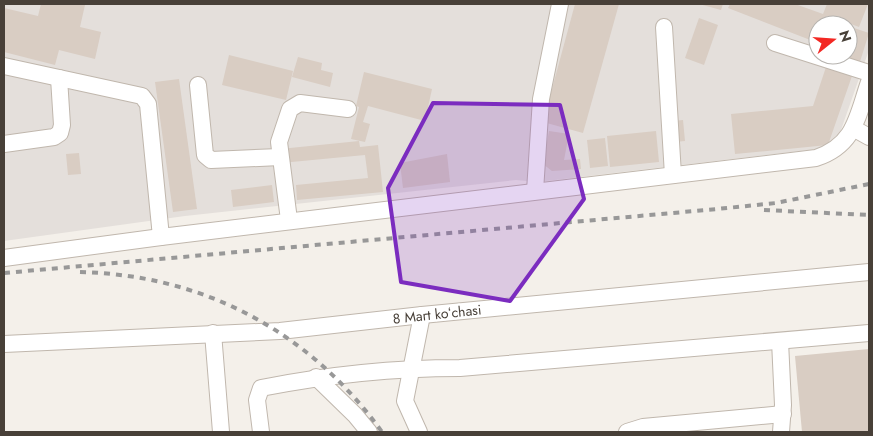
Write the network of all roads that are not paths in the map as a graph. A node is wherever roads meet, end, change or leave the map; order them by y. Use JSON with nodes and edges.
{"nodes":[{"id":1,"x":560,"y":4,"type":"edge"},
{"id":2,"x":664,"y":27,"type":"dead end"},
{"id":3,"x":774,"y":43,"type":"dead end"},
{"id":4,"x":4,"y":66,"type":"edge"},
{"id":5,"x":869,"y":73,"type":"edge"},
{"id":6,"x":59,"y":78,"type":"junction"},
{"id":7,"x":869,"y":82,"type":"edge"},
{"id":8,"x":198,"y":85,"type":"dead end"},
{"id":9,"x":348,"y":109,"type":"dead end"},
{"id":10,"x":853,"y":128,"type":"junction"},
{"id":11,"x":869,"y":138,"type":"edge"},
{"id":12,"x":4,"y":144,"type":"edge"},
{"id":13,"x":280,"y":157,"type":"junction"},
{"id":14,"x":673,"y":175,"type":"junction"},
{"id":15,"x":535,"y":192,"type":"junction"},
{"id":16,"x":290,"y":220,"type":"junction"},
{"id":17,"x":161,"y":237,"type":"junction"},
{"id":18,"x":4,"y":258,"type":"edge"},
{"id":19,"x":869,"y":272,"type":"edge"},
{"id":20,"x":422,"y":315,"type":"junction"},
{"id":21,"x":213,"y":333,"type":"junction"},
{"id":22,"x":869,"y":334,"type":"edge"},
{"id":23,"x":780,"y":341,"type":"junction"},
{"id":24,"x":4,"y":344,"type":"edge"},
{"id":25,"x":412,"y":368,"type":"junction"},
{"id":26,"x":316,"y":377,"type":"junction"},
{"id":27,"x":782,"y":414,"type":"junction"},
{"id":28,"x":221,"y":432,"type":"edge"},
{"id":29,"x":260,"y":432,"type":"edge"},
{"id":30,"x":369,"y":432,"type":"edge"},
{"id":31,"x":419,"y":432,"type":"edge"},
{"id":32,"x":627,"y":432,"type":"edge"},
{"id":33,"x":781,"y":432,"type":"edge"}],
"edges":[{"from":1,"to":15,"type":"street"},
{"from":2,"to":14,"type":"street"},
{"from":3,"to":5,"type":"street"},
{"from":4,"to":6,"type":"street"},
{"from":6,"to":12,"type":"street"},
{"from":6,"to":17,"type":"street"},
{"from":7,"to":10,"type":"street"},
{"from":8,"to":13,"type":"street"},
{"from":9,"to":13,"type":"street"},
{"from":10,"to":11,"type":"street"},
{"from":10,"to":14,"type":"street"},
{"from":13,"to":16,"type":"street"},
{"from":14,"to":15,"type":"street"},
{"from":15,"to":16,"type":"street"},
{"from":16,"to":17,"type":"street"},
{"from":17,"to":18,"type":"street"},
{"from":19,"to":20,"type":"street","name":"8 Mart koʻchasi"},
{"from":20,"to":21,"type":"street","name":"8 Mart koʻchasi"},
{"from":20,"to":25,"type":"street"},
{"from":21,"to":24,"type":"street","name":"8 Mart koʻchasi"},
{"from":21,"to":28,"type":"street"},
{"from":22,"to":23,"type":"street"},
{"from":23,"to":25,"type":"street"},
{"from":23,"to":27,"type":"street"},
{"from":25,"to":26,"type":"street"},
{"from":25,"to":31,"type":"street"},
{"from":26,"to":29,"type":"street"},
{"from":26,"to":30,"type":"street"},
{"from":27,"to":32,"type":"street"},
{"from":27,"to":33,"type":"street"}]}
